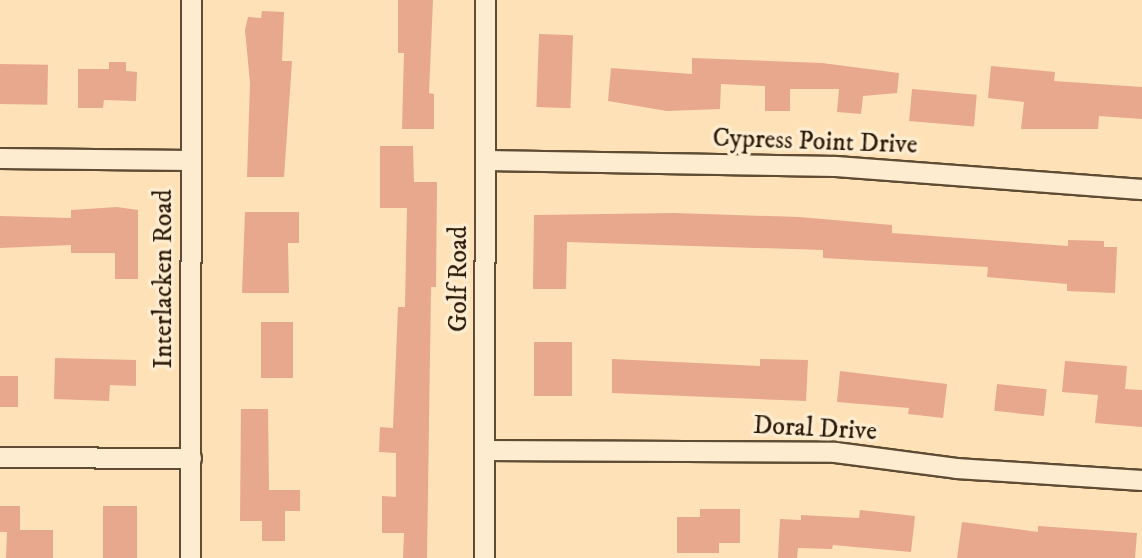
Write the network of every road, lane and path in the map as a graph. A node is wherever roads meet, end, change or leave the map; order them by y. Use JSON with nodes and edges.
{"nodes":[{"id":1,"x":191,"y":0,"type":"edge"},
{"id":2,"x":485,"y":0,"type":"edge"},
{"id":3,"x":0,"y":158,"type":"edge"},
{"id":4,"x":191,"y":160,"type":"junction"},
{"id":5,"x":485,"y":160,"type":"junction"},
{"id":6,"x":1142,"y":190,"type":"edge"},
{"id":7,"x":485,"y":450,"type":"junction"},
{"id":8,"x":0,"y":457,"type":"edge"},
{"id":9,"x":191,"y":458,"type":"junction"},
{"id":10,"x":1142,"y":480,"type":"edge"},
{"id":11,"x":190,"y":558,"type":"edge"},
{"id":12,"x":484,"y":558,"type":"edge"}],
"edges":[{"from":1,"to":4,"type":"street","name":"Interlacken Road"},
{"from":2,"to":5,"type":"street","name":"Golf Road"},
{"from":3,"to":4,"type":"street"},
{"from":4,"to":9,"type":"street","name":"Interlacken Road"},
{"from":5,"to":6,"type":"street","name":"Cypress Point Drive"},
{"from":5,"to":7,"type":"street","name":"Golf Road"},
{"from":7,"to":10,"type":"street","name":"Doral Drive"},
{"from":7,"to":12,"type":"street","name":"Golf Road"},
{"from":8,"to":9,"type":"street"},
{"from":9,"to":11,"type":"street","name":"Interlacken Road"}]}
